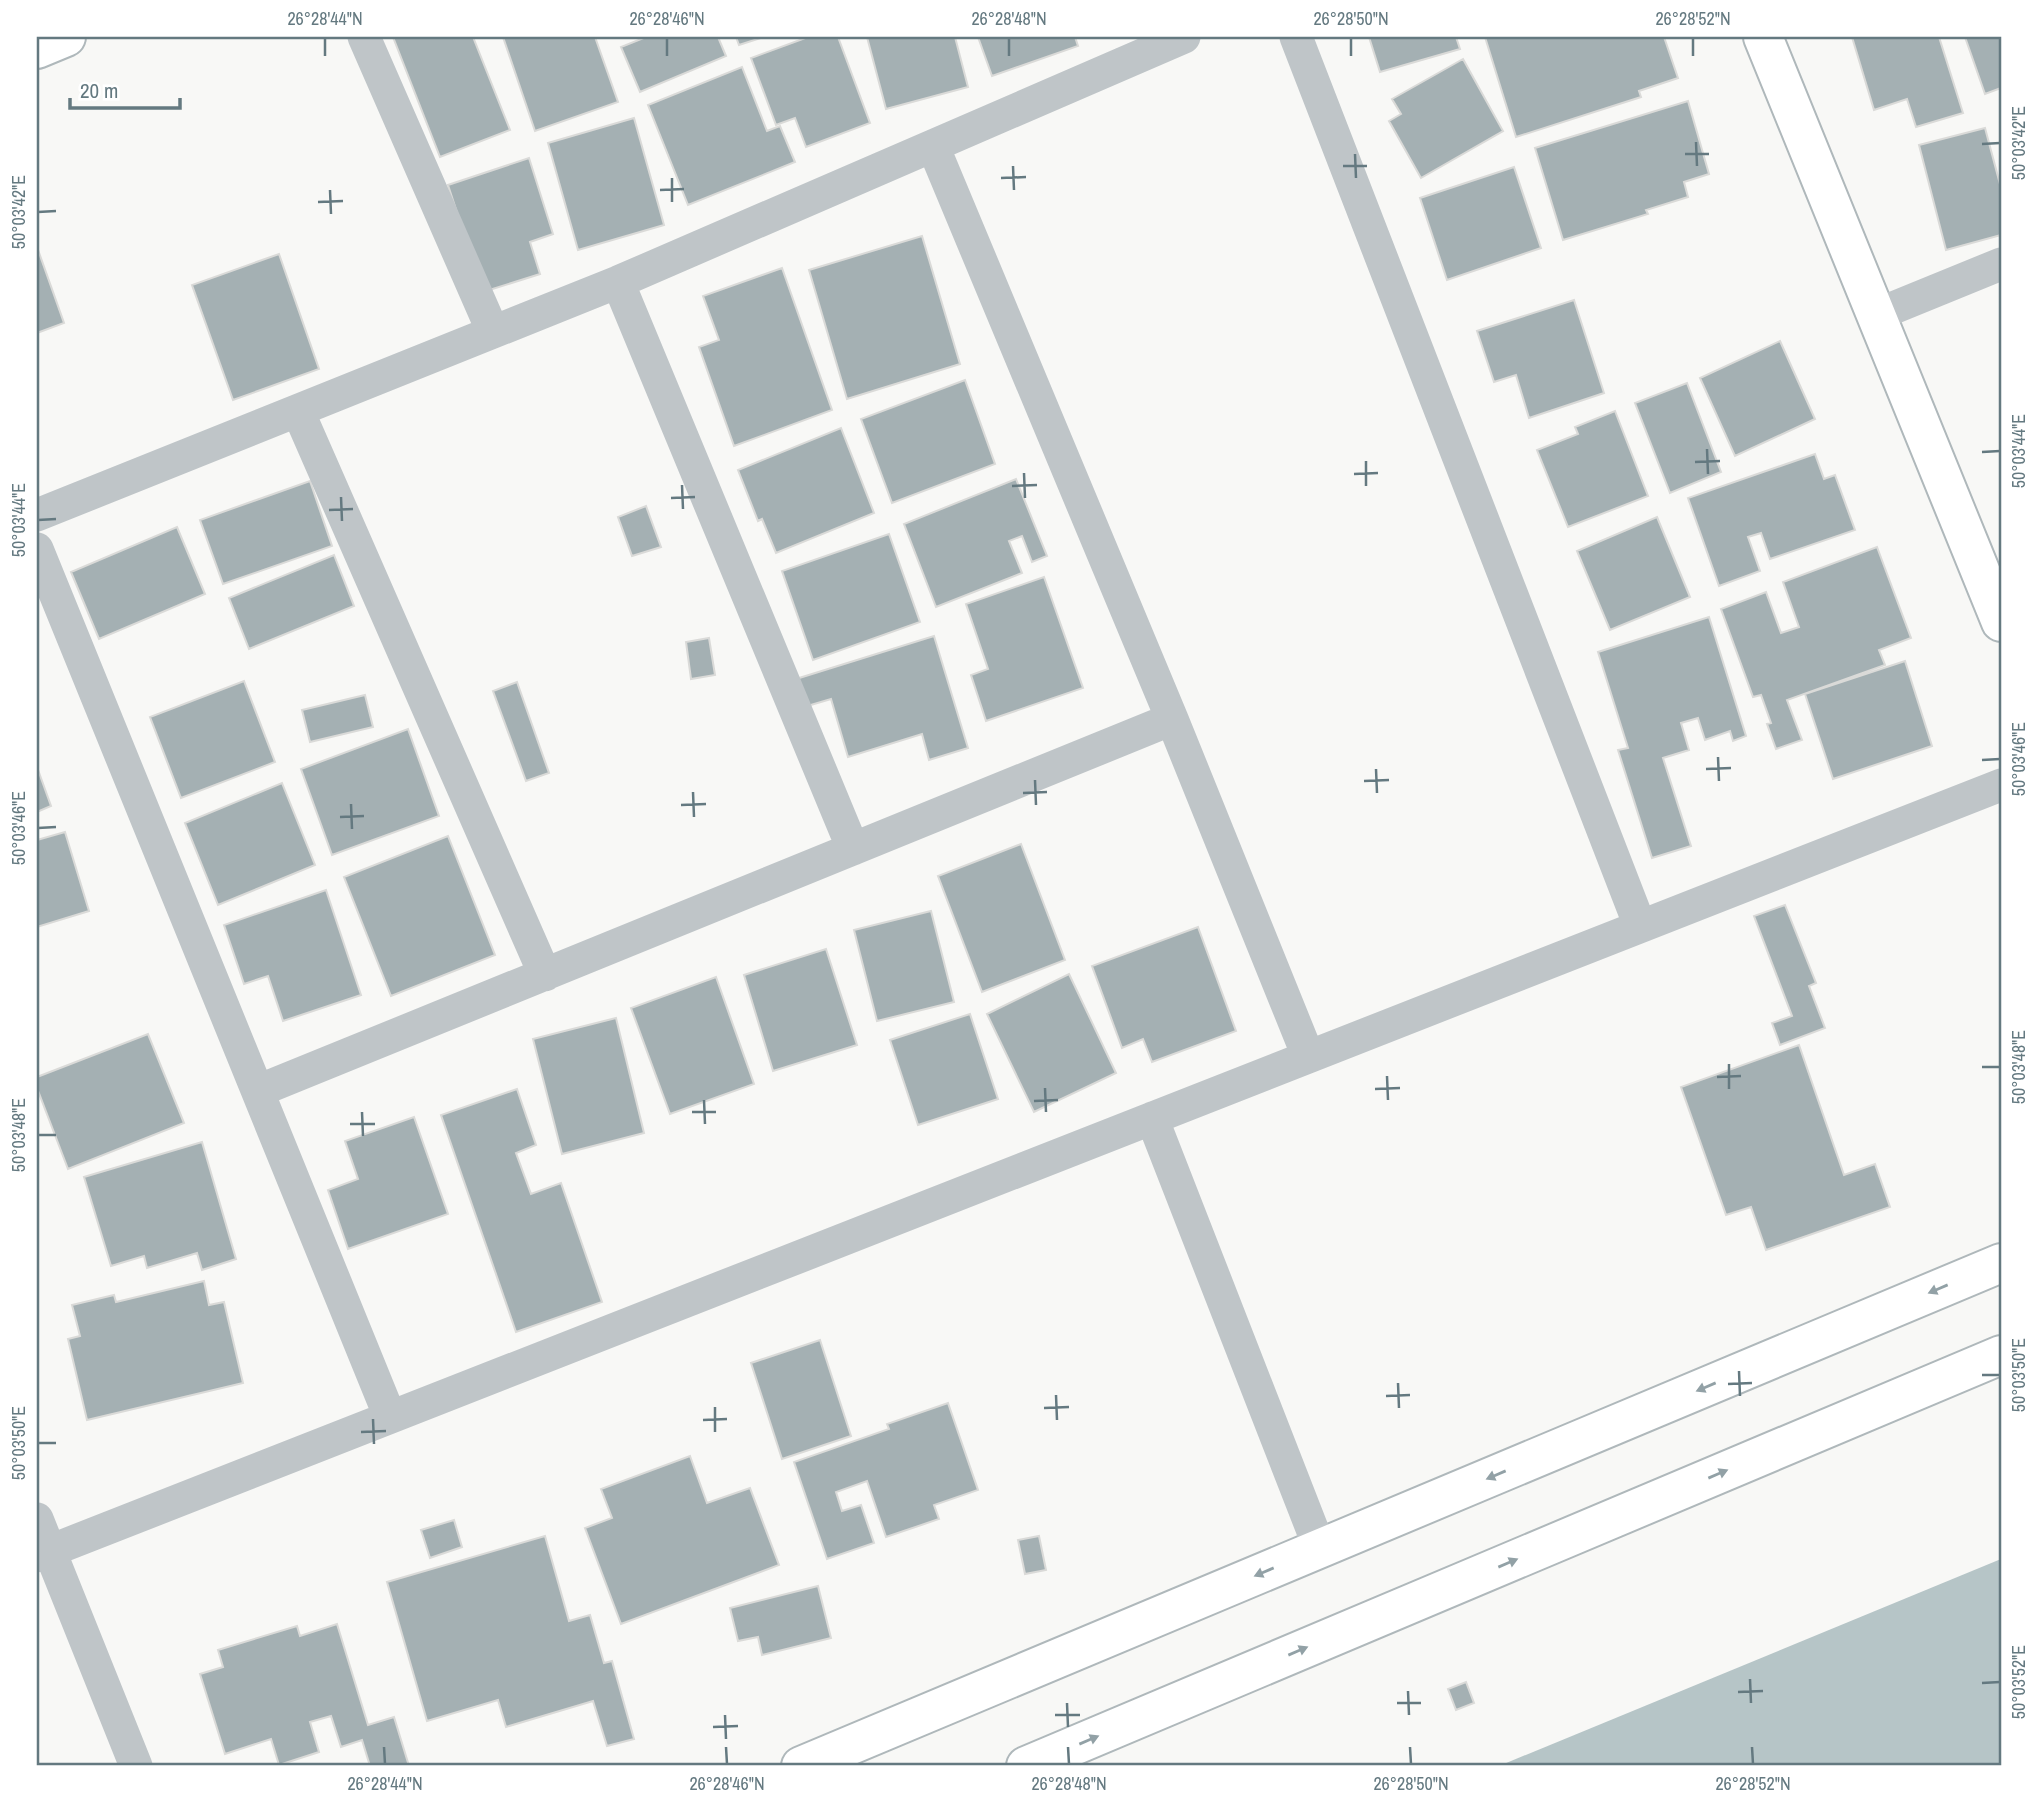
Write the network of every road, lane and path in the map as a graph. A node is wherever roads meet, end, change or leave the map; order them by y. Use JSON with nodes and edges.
{"nodes":[{"id":1,"x":66,"y":37,"type":"edge"},
{"id":2,"x":364,"y":37,"type":"edge"},
{"id":3,"x":1184,"y":37,"type":"edge"},
{"id":4,"x":1296,"y":37,"type":"edge"},
{"id":5,"x":1763,"y":37,"type":"edge"},
{"id":6,"x":37,"y":49,"type":"edge"},
{"id":7,"x":933,"y":146,"type":"junction"},
{"id":8,"x":2001,"y":264,"type":"edge"},
{"id":9,"x":618,"y":282,"type":"junction"},
{"id":10,"x":1876,"y":315,"type":"junction"},
{"id":11,"x":493,"y":332,"type":"junction"},
{"id":12,"x":298,"y":411,"type":"junction"},
{"id":13,"x":37,"y":515,"type":"edge"},
{"id":14,"x":37,"y":549,"type":"edge"},
{"id":15,"x":2001,"y":622,"type":"edge"},
{"id":16,"x":1172,"y":719,"type":"junction"},
{"id":17,"x":2001,"y":785,"type":"edge"},
{"id":18,"x":853,"y":849,"type":"junction"},
{"id":19,"x":1640,"y":926,"type":"junction"},
{"id":20,"x":545,"y":975,"type":"junction"},
{"id":21,"x":1308,"y":1056,"type":"junction"},
{"id":22,"x":258,"y":1091,"type":"junction"},
{"id":23,"x":1152,"y":1118,"type":"junction"},
{"id":24,"x":2001,"y":1263,"type":"edge"},
{"id":25,"x":2001,"y":1354,"type":"edge"},
{"id":26,"x":390,"y":1416,"type":"junction"},
{"id":27,"x":37,"y":1519,"type":"edge"},
{"id":28,"x":1320,"y":1549,"type":"junction"},
{"id":29,"x":43,"y":1553,"type":"edge"},
{"id":30,"x":136,"y":1766,"type":"edge"},
{"id":31,"x":801,"y":1766,"type":"edge"},
{"id":32,"x":1026,"y":1766,"type":"edge"}],
"edges":[{"from":1,"to":6,"type":"street"},
{"from":2,"to":11,"type":"street"},
{"from":3,"to":7,"type":"street"},
{"from":4,"to":19,"type":"street"},
{"from":5,"to":10,"type":"street"},
{"from":7,"to":9,"type":"street"},
{"from":7,"to":16,"type":"street"},
{"from":8,"to":10,"type":"street"},
{"from":9,"to":11,"type":"street"},
{"from":9,"to":18,"type":"street"},
{"from":10,"to":15,"type":"street"},
{"from":11,"to":12,"type":"street"},
{"from":12,"to":13,"type":"street"},
{"from":12,"to":20,"type":"street"},
{"from":14,"to":22,"type":"street"},
{"from":16,"to":18,"type":"street"},
{"from":16,"to":21,"type":"street"},
{"from":17,"to":19,"type":"street"},
{"from":18,"to":20,"type":"street"},
{"from":19,"to":21,"type":"street"},
{"from":20,"to":22,"type":"street"},
{"from":21,"to":23,"type":"street"},
{"from":22,"to":26,"type":"street"},
{"from":23,"to":26,"type":"street"},
{"from":23,"to":28,"type":"street"},
{"from":24,"to":28,"type":"street","one_way":true},
{"from":32,"to":25,"type":"street","one_way":true},
{"from":26,"to":29,"type":"street"},
{"from":27,"to":29,"type":"street"},
{"from":28,"to":31,"type":"street","one_way":true},
{"from":29,"to":30,"type":"street"}]}
